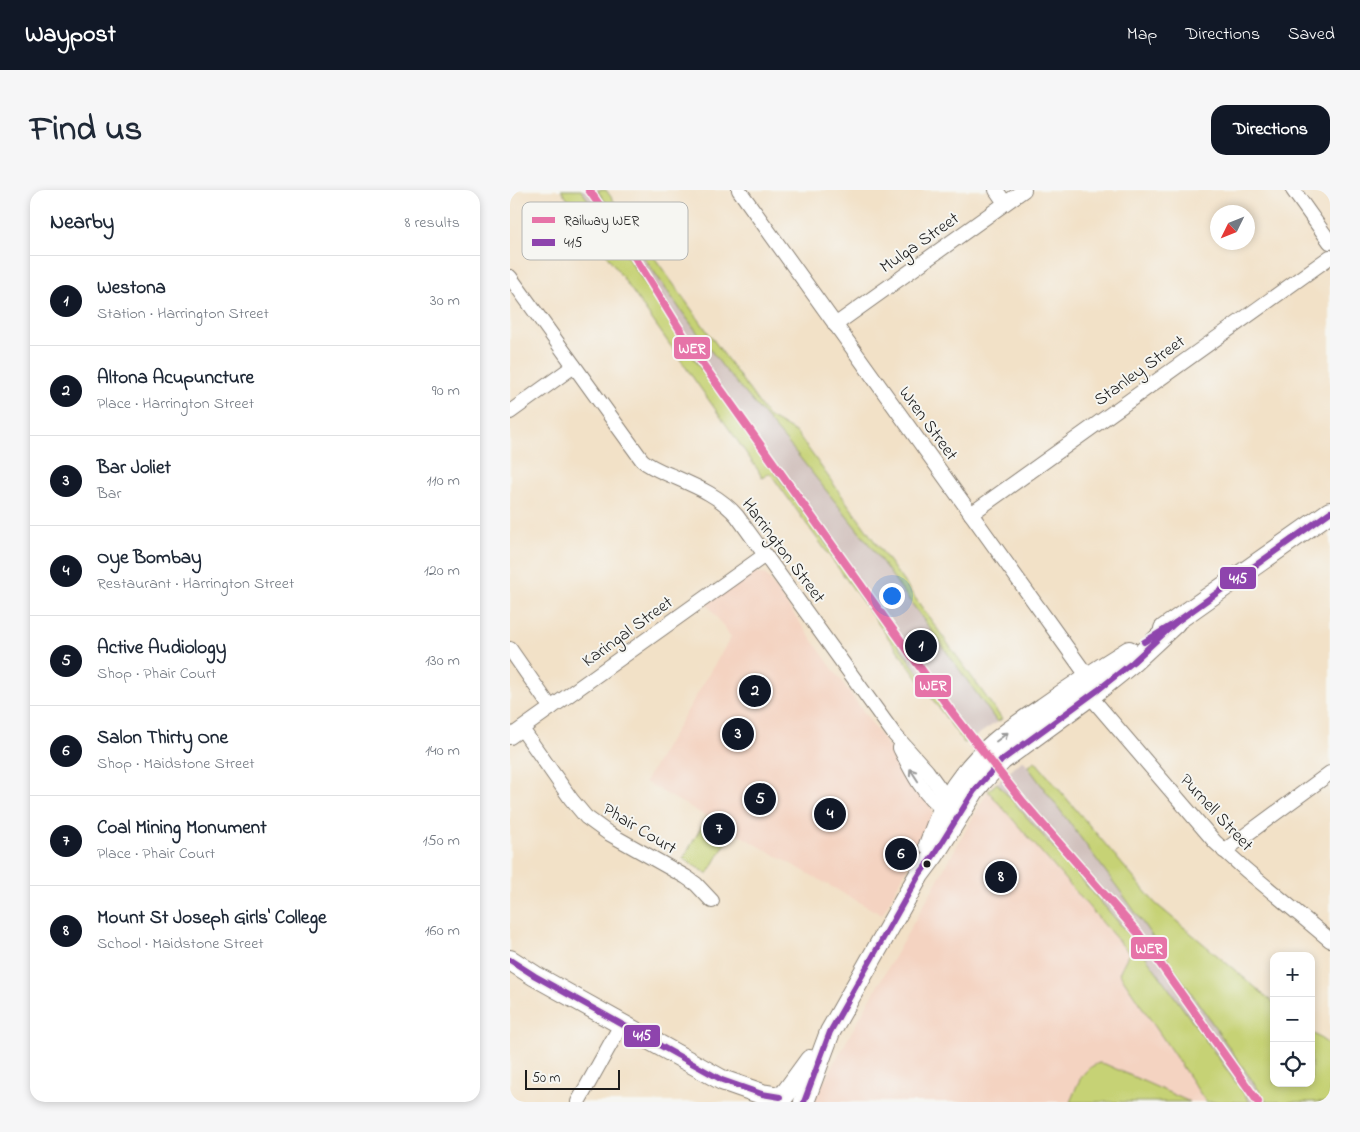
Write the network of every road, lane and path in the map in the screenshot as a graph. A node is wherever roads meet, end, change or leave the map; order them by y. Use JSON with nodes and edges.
{"nodes":[{"id":1,"x":739,"y":190,"type":"edge"},
{"id":2,"x":996,"y":190,"type":"edge"},
{"id":3,"x":1024,"y":190,"type":"edge"},
{"id":4,"x":1292,"y":190,"type":"edge"},
{"id":5,"x":1006,"y":203,"type":"junction"},
{"id":6,"x":1330,"y":242,"type":"edge"},
{"id":7,"x":1330,"y":257,"type":"edge"},
{"id":8,"x":510,"y":277,"type":"edge"},
{"id":9,"x":835,"y":325,"type":"junction"},
{"id":10,"x":574,"y":366,"type":"junction"},
{"id":11,"x":510,"y":412,"type":"edge"},
{"id":12,"x":1330,"y":512,"type":"edge"},
{"id":13,"x":971,"y":514,"type":"junction"},
{"id":14,"x":765,"y":554,"type":"junction"},
{"id":15,"x":510,"y":649,"type":"edge"},
{"id":16,"x":1089,"y":686,"type":"junction"},
{"id":17,"x":551,"y":708,"type":"junction"},
{"id":18,"x":516,"y":733,"type":"edge"},
{"id":19,"x":1330,"y":773,"type":"edge"},
{"id":20,"x":951,"y":808,"type":"junction"},
{"id":21,"x":1224,"y":850,"type":"junction"},
{"id":22,"x":712,"y":901,"type":"dead end"},
{"id":23,"x":1330,"y":940,"type":"edge"},
{"id":24,"x":510,"y":960,"type":"edge"},
{"id":25,"x":621,"y":1025,"type":"junction"},
{"id":26,"x":830,"y":1032,"type":"junction"},
{"id":27,"x":722,"y":1080,"type":"junction"},
{"id":28,"x":782,"y":1099,"type":"edge"},
{"id":29,"x":578,"y":1102,"type":"edge"},
{"id":30,"x":747,"y":1102,"type":"edge"},
{"id":31,"x":804,"y":1102,"type":"edge"}],
"edges":[{"from":1,"to":9,"type":"street","name":"Wren Street"},
{"from":2,"to":5,"type":"street"},
{"from":3,"to":5,"type":"street","name":"Mulga Street"},
{"from":4,"to":6,"type":"street"},
{"from":5,"to":9,"type":"street","name":"Mulga Street"},
{"from":7,"to":13,"type":"street","name":"Stanley Street"},
{"from":8,"to":10,"type":"street","name":"Harrington Street"},
{"from":9,"to":13,"type":"street","name":"Wren Street"},
{"from":10,"to":11,"type":"street"},
{"from":10,"to":14,"type":"street","name":"Harrington Street"},
{"from":12,"to":16,"type":"main road"},
{"from":13,"to":16,"type":"street","name":"Wren Street"},
{"from":14,"to":17,"type":"street","name":"Karingal Street"},
{"from":14,"to":20,"type":"street","name":"Harrington Street"},
{"from":15,"to":17,"type":"street"},
{"from":16,"to":20,"type":"main road"},
{"from":16,"to":21,"type":"street","name":"Purnell Street"},
{"from":17,"to":18,"type":"street","name":"Karingal Street"},
{"from":18,"to":22,"type":"street","name":"Phair Court"},
{"from":19,"to":21,"type":"street"},
{"from":20,"to":26,"type":"main road"},
{"from":21,"to":23,"type":"street","name":"Purnell Street"},
{"from":24,"to":25,"type":"main road"},
{"from":25,"to":27,"type":"main road"},
{"from":25,"to":29,"type":"street"},
{"from":26,"to":28,"type":"main road"},
{"from":26,"to":31,"type":"main road"},
{"from":27,"to":28,"type":"main road"},
{"from":27,"to":30,"type":"main road"}]}
